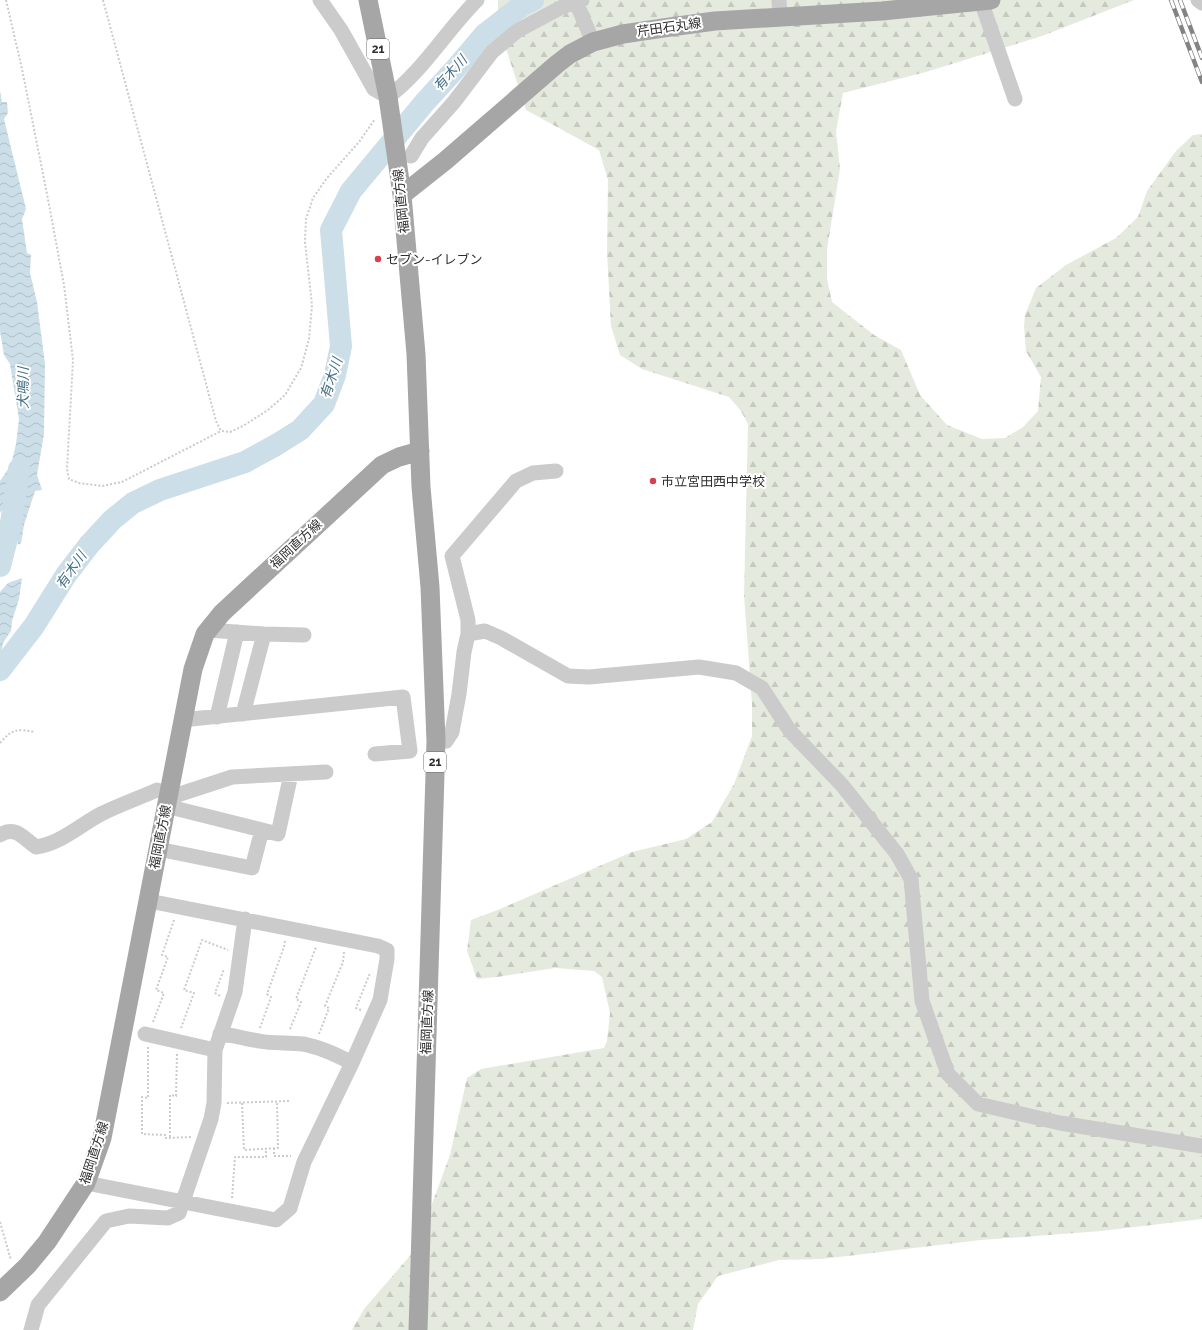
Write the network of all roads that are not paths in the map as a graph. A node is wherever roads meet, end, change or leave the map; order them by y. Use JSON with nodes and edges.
{"nodes":[{"id":1,"x":320,"y":0,"type":"edge"},
{"id":2,"x":368,"y":0,"type":"edge"},
{"id":3,"x":476,"y":0,"type":"edge"},
{"id":4,"x":1198,"y":0,"type":"edge"},
{"id":5,"x":579,"y":1,"type":"edge"},
{"id":6,"x":986,"y":1,"type":"edge"},
{"id":7,"x":1202,"y":3,"type":"edge"},
{"id":8,"x":779,"y":8,"type":"edge"},
{"id":9,"x":593,"y":42,"type":"junction"},
{"id":10,"x":1015,"y":99,"type":"dead end"},
{"id":11,"x":389,"y":103,"type":"junction"},
{"id":12,"x":404,"y":163,"type":"junction"},
{"id":13,"x":402,"y":195,"type":"junction"},
{"id":14,"x":420,"y":451,"type":"junction"},
{"id":15,"x":556,"y":471,"type":"dead end"},
{"id":16,"x":208,"y":630,"type":"junction"},
{"id":17,"x":237,"y":632,"type":"junction"},
{"id":18,"x":264,"y":634,"type":"junction"},
{"id":19,"x":468,"y":634,"type":"junction"},
{"id":20,"x":304,"y":635,"type":"dead end"},
{"id":21,"x":243,"y":714,"type":"junction"},
{"id":22,"x":217,"y":716,"type":"junction"},
{"id":23,"x":182,"y":720,"type":"junction"},
{"id":24,"x":436,"y":741,"type":"junction"},
{"id":25,"x":375,"y":754,"type":"dead end"},
{"id":26,"x":326,"y":772,"type":"dead end"},
{"id":27,"x":291,"y":774,"type":"junction"},
{"id":28,"x":167,"y":799,"type":"junction"},
{"id":29,"x":262,"y":830,"type":"junction"},
{"id":30,"x":0,"y":835,"type":"edge"},
{"id":31,"x":158,"y":849,"type":"junction"},
{"id":32,"x":148,"y":901,"type":"junction"},
{"id":33,"x":245,"y":919,"type":"junction"},
{"id":34,"x":220,"y":1034,"type":"junction"},
{"id":35,"x":146,"y":1035,"type":"road end"},
{"id":36,"x":216,"y":1050,"type":"junction"},
{"id":37,"x":348,"y":1061,"type":"junction"},
{"id":38,"x":1202,"y":1146,"type":"edge"},
{"id":39,"x":86,"y":1183,"type":"junction"},
{"id":40,"x":184,"y":1195,"type":"junction"},
{"id":41,"x":0,"y":1292,"type":"edge"},
{"id":42,"x":31,"y":1330,"type":"edge"},
{"id":43,"x":418,"y":1330,"type":"edge"}],
"edges":[{"from":1,"to":11,"type":"street"},
{"from":2,"to":11,"type":"main road","name":"福岡直方線","number":"21"},
{"from":3,"to":11,"type":"street"},
{"from":4,"to":7,"type":"street"},
{"from":5,"to":9,"type":"street"},
{"from":5,"to":12,"type":"street"},
{"from":6,"to":8,"type":"main road","name":"芹田石丸線"},
{"from":6,"to":10,"type":"street"},
{"from":8,"to":9,"type":"main road","name":"芹田石丸線"},
{"from":9,"to":13,"type":"main road","name":"芹田石丸線"},
{"from":11,"to":12,"type":"main road","name":"福岡直方線","number":"21"},
{"from":12,"to":13,"type":"main road","name":"福岡直方線","number":"21"},
{"from":13,"to":14,"type":"main road","name":"福岡直方線","number":"21"},
{"from":14,"to":16,"type":"main road","name":"福岡直方線"},
{"from":14,"to":24,"type":"main road","name":"福岡直方線","number":"21"},
{"from":15,"to":19,"type":"street"},
{"from":16,"to":17,"type":"street"},
{"from":16,"to":23,"type":"main road","name":"福岡直方線"},
{"from":17,"to":18,"type":"street"},
{"from":17,"to":22,"type":"street"},
{"from":18,"to":20,"type":"street"},
{"from":18,"to":21,"type":"street"},
{"from":19,"to":24,"type":"street"},
{"from":19,"to":38,"type":"street"},
{"from":21,"to":22,"type":"street"},
{"from":21,"to":25,"type":"street"},
{"from":22,"to":23,"type":"street"},
{"from":23,"to":28,"type":"main road","name":"福岡直方線"},
{"from":24,"to":43,"type":"main road","name":"福岡直方線","number":"21"},
{"from":26,"to":27,"type":"street"},
{"from":27,"to":28,"type":"street"},
{"from":27,"to":29,"type":"street"},
{"from":28,"to":29,"type":"street"},
{"from":28,"to":30,"type":"street"},
{"from":28,"to":31,"type":"main road","name":"福岡直方線"},
{"from":29,"to":31,"type":"street"},
{"from":31,"to":32,"type":"main road","name":"福岡直方線"},
{"from":32,"to":33,"type":"street"},
{"from":32,"to":39,"type":"main road","name":"福岡直方線"},
{"from":33,"to":34,"type":"street"},
{"from":33,"to":37,"type":"street"},
{"from":34,"to":36,"type":"street"},
{"from":34,"to":37,"type":"street"},
{"from":35,"to":36,"type":"street"},
{"from":36,"to":40,"type":"street"},
{"from":37,"to":40,"type":"street"},
{"from":39,"to":40,"type":"street"},
{"from":39,"to":41,"type":"main road","name":"福岡直方線"},
{"from":40,"to":42,"type":"street"}]}
